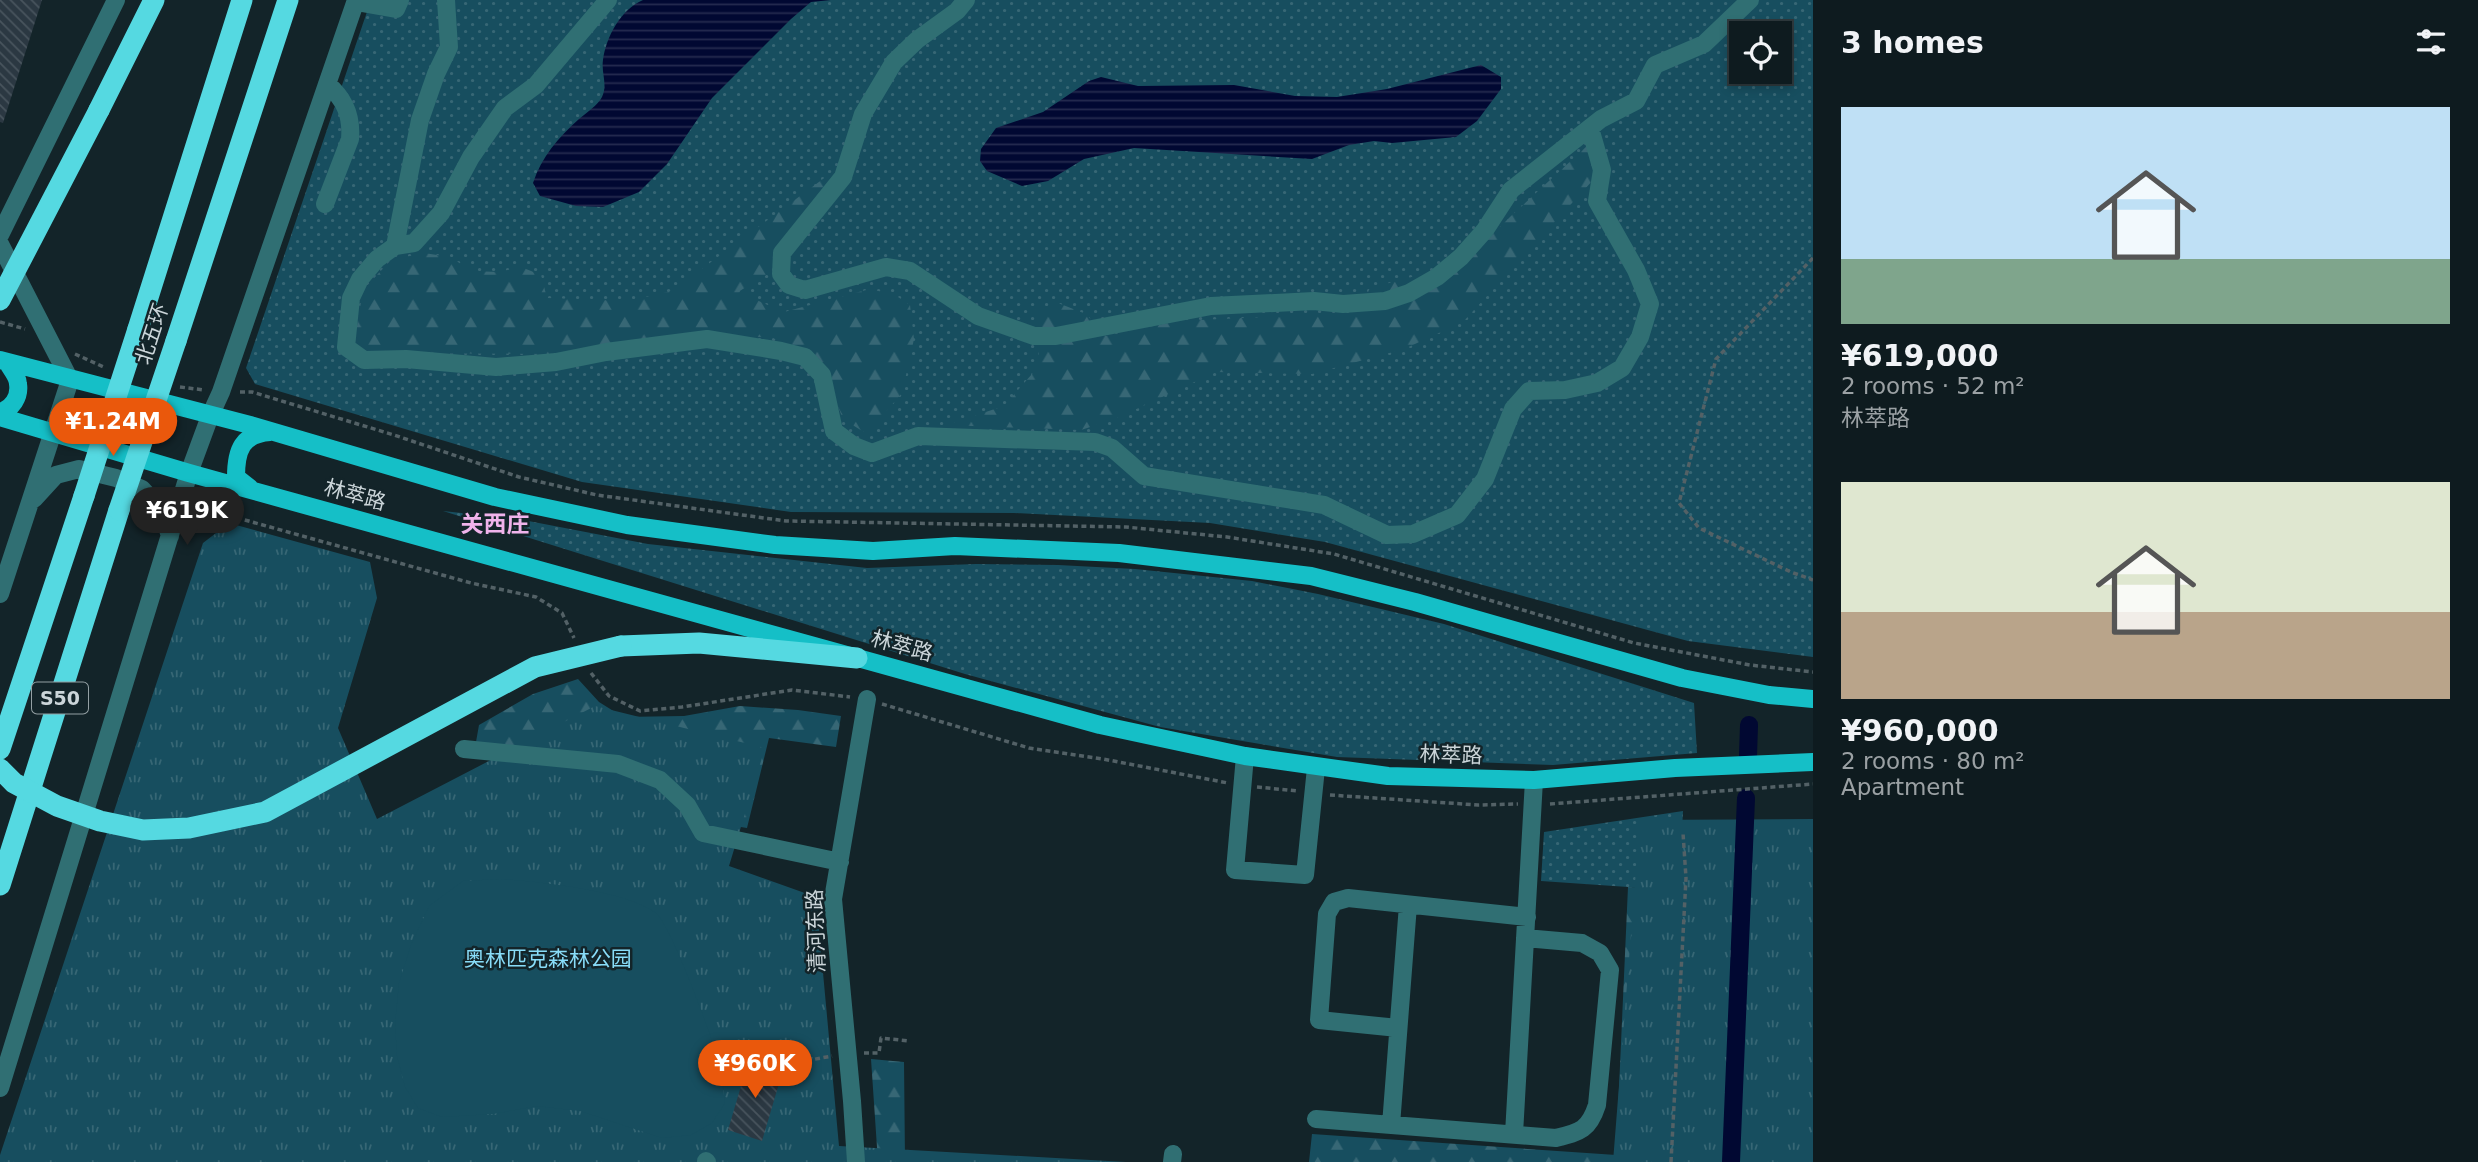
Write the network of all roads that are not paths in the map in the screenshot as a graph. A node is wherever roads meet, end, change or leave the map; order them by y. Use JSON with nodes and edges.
{"nodes":[{"id":1,"x":116,"y":0,"type":"edge"},
{"id":2,"x":154,"y":0,"type":"edge"},
{"id":3,"x":242,"y":0,"type":"edge"},
{"id":4,"x":288,"y":0,"type":"edge"},
{"id":5,"x":400,"y":0,"type":"edge"},
{"id":6,"x":446,"y":0,"type":"edge"},
{"id":7,"x":608,"y":0,"type":"edge"},
{"id":8,"x":966,"y":0,"type":"edge"},
{"id":9,"x":1750,"y":0,"type":"edge"},
{"id":10,"x":356,"y":1,"type":"edge"},
{"id":11,"x":327,"y":84,"type":"junction"},
{"id":12,"x":1590,"y":128,"type":"junction"},
{"id":13,"x":326,"y":204,"type":"dead end"},
{"id":14,"x":0,"y":234,"type":"edge"},
{"id":15,"x":0,"y":244,"type":"edge"},
{"id":16,"x":395,"y":247,"type":"junction"},
{"id":17,"x":0,"y":300,"type":"edge"},
{"id":18,"x":4,"y":361,"type":"edge"},
{"id":19,"x":70,"y":380,"type":"junction"},
{"id":20,"x":0,"y":414,"type":"edge"},
{"id":21,"x":209,"y":416,"type":"junction"},
{"id":22,"x":53,"y":431,"type":"junction"},
{"id":23,"x":274,"y":432,"type":"junction"},
{"id":24,"x":189,"y":473,"type":"junction"},
{"id":25,"x":255,"y":491,"type":"junction"},
{"id":26,"x":30,"y":503,"type":"junction"},
{"id":27,"x":170,"y":536,"type":"junction"},
{"id":28,"x":0,"y":594,"type":"edge"},
{"id":29,"x":857,"y":658,"type":"junction"},
{"id":30,"x":867,"y":699,"type":"dead end"},
{"id":31,"x":1813,"y":699,"type":"edge"},
{"id":32,"x":0,"y":749,"type":"edge"},
{"id":33,"x":464,"y":749,"type":"dead end"},
{"id":34,"x":1245,"y":756,"type":"junction"},
{"id":35,"x":1813,"y":762,"type":"edge"},
{"id":36,"x":1316,"y":768,"type":"junction"},
{"id":37,"x":0,"y":769,"type":"edge"},
{"id":38,"x":1534,"y":780,"type":"junction"},
{"id":39,"x":840,"y":863,"type":"junction"},
{"id":40,"x":0,"y":885,"type":"edge"},
{"id":41,"x":1408,"y":905,"type":"junction"},
{"id":42,"x":1527,"y":917,"type":"junction"},
{"id":43,"x":1525,"y":938,"type":"junction"},
{"id":44,"x":1398,"y":1028,"type":"junction"},
{"id":45,"x":0,"y":1088,"type":"edge"},
{"id":46,"x":1315,"y":1119,"type":"dead end"},
{"id":47,"x":1391,"y":1125,"type":"junction"},
{"id":48,"x":1514,"y":1134,"type":"junction"},
{"id":49,"x":856,"y":1162,"type":"edge"}],
"edges":[{"from":1,"to":14,"type":"street"},
{"from":2,"to":17,"type":"highway","bridge":true},
{"from":3,"to":32,"type":"highway","name":"北五环","number":"S50","bridge":true},
{"from":4,"to":40,"type":"highway","name":"北五环","number":"S50","bridge":true},
{"from":5,"to":10,"type":"street"},
{"from":6,"to":16,"type":"street"},
{"from":7,"to":16,"type":"street"},
{"from":8,"to":12,"type":"street"},
{"from":9,"to":12,"type":"street"},
{"from":10,"to":11,"type":"street"},
{"from":11,"to":13,"type":"street"},
{"from":11,"to":21,"type":"street"},
{"from":12,"to":16,"type":"street"},
{"from":15,"to":19,"type":"street"},
{"from":18,"to":19,"type":"main road","name":"林萃路"},
{"from":18,"to":20,"type":"main road"},
{"from":19,"to":21,"type":"main road","name":"林萃路"},
{"from":19,"to":22,"type":"street"},
{"from":20,"to":22,"type":"main road","name":"林萃路"},
{"from":21,"to":23,"type":"main road","name":"林萃路"},
{"from":21,"to":24,"type":"street"},
{"from":22,"to":24,"type":"main road","name":"林萃路"},
{"from":22,"to":26,"type":"street"},
{"from":23,"to":25,"type":"main road"},
{"from":23,"to":31,"type":"main road","name":"林萃路"},
{"from":24,"to":25,"type":"main road","name":"林萃路"},
{"from":24,"to":27,"type":"street"},
{"from":25,"to":29,"type":"main road","name":"林萃路"},
{"from":26,"to":27,"type":"street"},
{"from":26,"to":28,"type":"street"},
{"from":27,"to":45,"type":"street"},
{"from":29,"to":34,"type":"main road","name":"林萃路"},
{"from":29,"to":37,"type":"highway","bridge":true},
{"from":30,"to":39,"type":"street","name":"清河东路"},
{"from":33,"to":39,"type":"street"},
{"from":34,"to":36,"type":"main road","name":"林萃路"},
{"from":34,"to":36,"type":"street"},
{"from":35,"to":38,"type":"main road","name":"林萃路"},
{"from":36,"to":38,"type":"main road","name":"林萃路"},
{"from":38,"to":42,"type":"street"},
{"from":39,"to":49,"type":"street","name":"清河东路"},
{"from":41,"to":42,"type":"street"},
{"from":41,"to":44,"type":"street"},
{"from":41,"to":44,"type":"street"},
{"from":42,"to":43,"type":"street"},
{"from":43,"to":48,"type":"street"},
{"from":43,"to":48,"type":"street"},
{"from":44,"to":47,"type":"street"},
{"from":46,"to":47,"type":"street"},
{"from":47,"to":48,"type":"street"}]}
